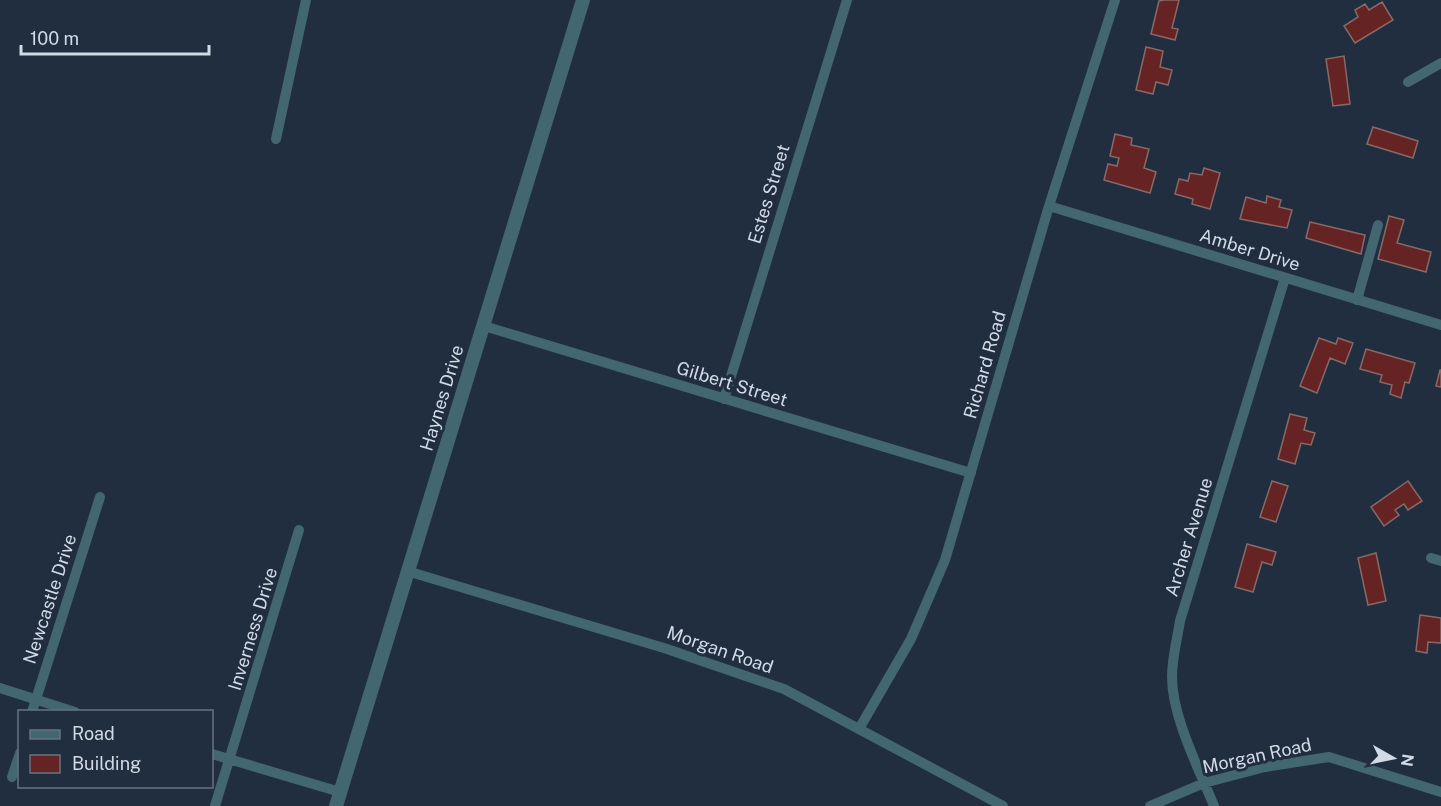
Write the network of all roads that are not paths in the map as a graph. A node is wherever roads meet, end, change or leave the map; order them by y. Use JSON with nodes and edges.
{"nodes":[{"id":1,"x":306,"y":0,"type":"edge"},
{"id":2,"x":583,"y":0,"type":"edge"},
{"id":3,"x":847,"y":0,"type":"edge"},
{"id":4,"x":1115,"y":0,"type":"edge"},
{"id":5,"x":1441,"y":63,"type":"edge"},
{"id":6,"x":1408,"y":82,"type":"dead end"},
{"id":7,"x":276,"y":140,"type":"dead end"},
{"id":8,"x":1049,"y":206,"type":"junction"},
{"id":9,"x":1378,"y":225,"type":"dead end"},
{"id":10,"x":1285,"y":278,"type":"junction"},
{"id":11,"x":1357,"y":300,"type":"junction"},
{"id":12,"x":1441,"y":325,"type":"edge"},
{"id":13,"x":484,"y":326,"type":"junction"},
{"id":14,"x":724,"y":399,"type":"junction"},
{"id":15,"x":970,"y":473,"type":"junction"},
{"id":16,"x":100,"y":497,"type":"dead end"},
{"id":17,"x":299,"y":530,"type":"dead end"},
{"id":18,"x":407,"y":571,"type":"junction"},
{"id":19,"x":0,"y":688,"type":"edge"},
{"id":20,"x":36,"y":699,"type":"junction"},
{"id":21,"x":32,"y":710,"type":"edge"},
{"id":22,"x":72,"y":710,"type":"edge"},
{"id":23,"x":859,"y":729,"type":"junction"},
{"id":24,"x":213,"y":754,"type":"edge"},
{"id":25,"x":18,"y":759,"type":"edge"},
{"id":26,"x":231,"y":760,"type":"junction"},
{"id":27,"x":12,"y":777,"type":"dead end"},
{"id":28,"x":1204,"y":783,"type":"junction"},
{"id":29,"x":340,"y":792,"type":"junction"},
{"id":30,"x":1441,"y":792,"type":"edge"},
{"id":31,"x":215,"y":806,"type":"edge"},
{"id":32,"x":336,"y":806,"type":"edge"},
{"id":33,"x":1003,"y":806,"type":"edge"},
{"id":34,"x":1150,"y":806,"type":"edge"},
{"id":35,"x":1214,"y":806,"type":"edge"}],
"edges":[{"from":1,"to":7,"type":"street"},
{"from":2,"to":13,"type":"street","name":"Haynes Drive"},
{"from":3,"to":14,"type":"street","name":"Estes Street"},
{"from":4,"to":8,"type":"street","name":"Richard Road"},
{"from":5,"to":6,"type":"street"},
{"from":8,"to":10,"type":"street","name":"Amber Drive"},
{"from":8,"to":15,"type":"street","name":"Richard Road"},
{"from":9,"to":11,"type":"street"},
{"from":10,"to":11,"type":"street","name":"Amber Drive"},
{"from":10,"to":28,"type":"street","name":"Archer Avenue"},
{"from":11,"to":12,"type":"street","name":"Amber Drive"},
{"from":13,"to":14,"type":"street","name":"Gilbert Street"},
{"from":13,"to":18,"type":"street","name":"Haynes Drive"},
{"from":14,"to":15,"type":"street","name":"Gilbert Street"},
{"from":15,"to":23,"type":"street","name":"Richard Road"},
{"from":16,"to":20,"type":"street","name":"Newcastle Drive"},
{"from":17,"to":26,"type":"street","name":"Inverness Drive"},
{"from":18,"to":23,"type":"street","name":"Morgan Road"},
{"from":18,"to":29,"type":"street","name":"Haynes Drive"},
{"from":19,"to":20,"type":"street"},
{"from":20,"to":21,"type":"street","name":"Newcastle Drive"},
{"from":20,"to":22,"type":"street"},
{"from":23,"to":33,"type":"street","name":"Morgan Road"},
{"from":24,"to":26,"type":"street"},
{"from":25,"to":27,"type":"street"},
{"from":26,"to":29,"type":"street"},
{"from":26,"to":31,"type":"street","name":"Inverness Drive"},
{"from":28,"to":30,"type":"street","name":"Morgan Road"},
{"from":28,"to":34,"type":"street","name":"Morgan Road"},
{"from":28,"to":35,"type":"street","name":"Archer Avenue"},
{"from":29,"to":32,"type":"street","name":"Haynes Drive"}]}
